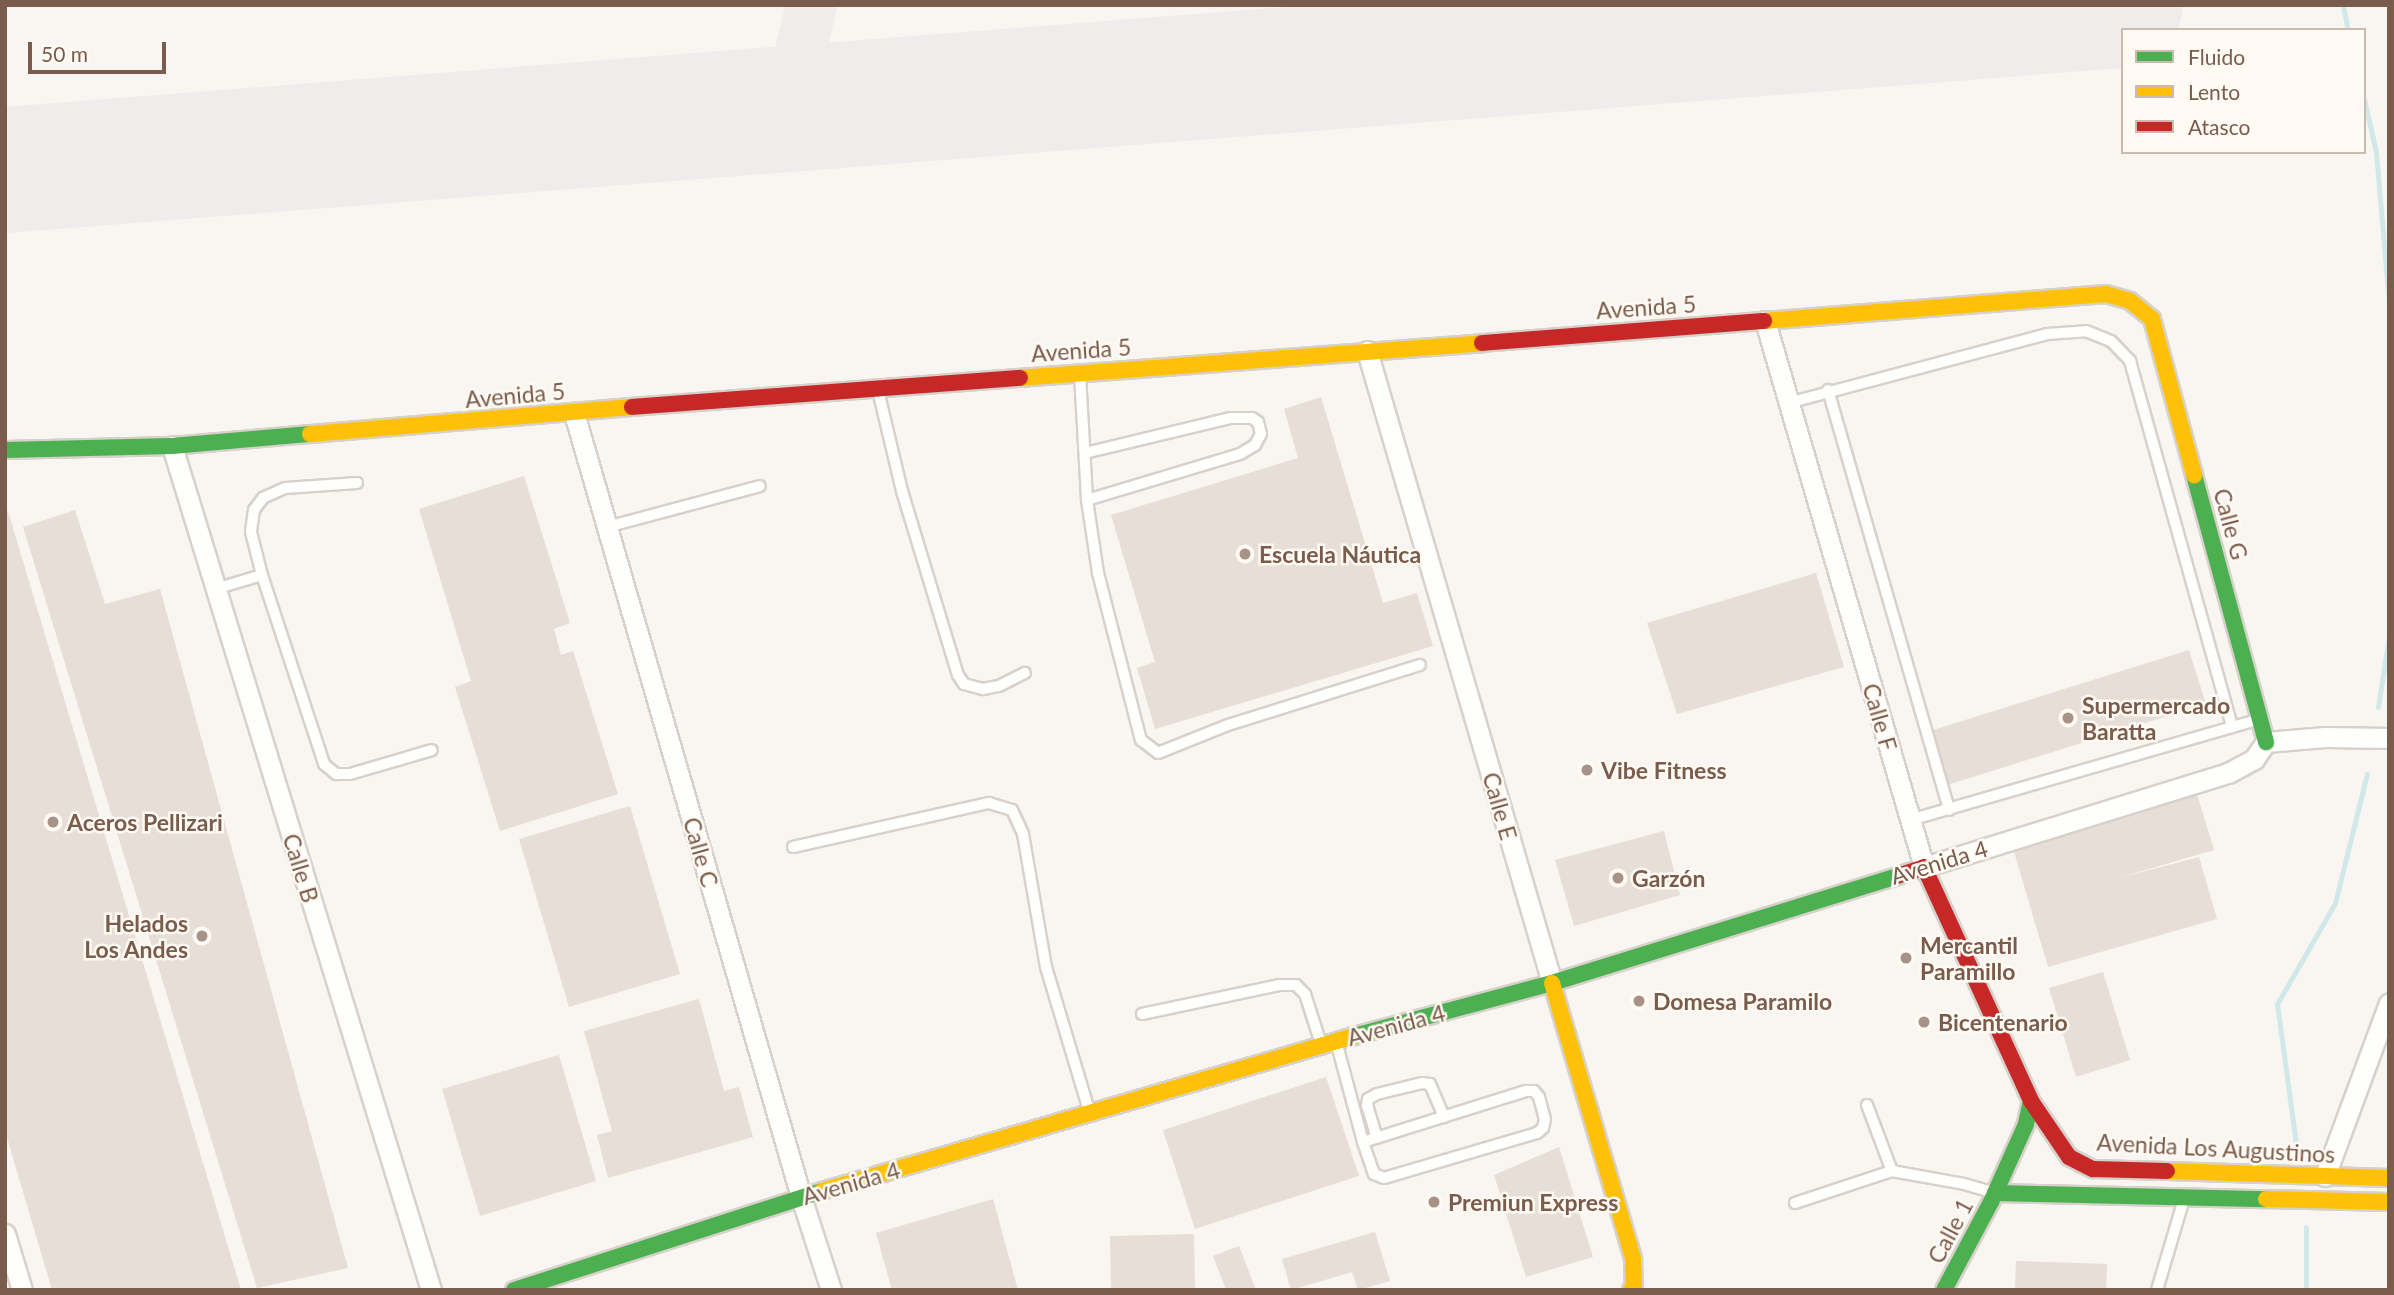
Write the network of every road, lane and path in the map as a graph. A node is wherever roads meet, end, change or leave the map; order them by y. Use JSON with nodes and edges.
{"nodes":[{"id":1,"x":2152,"y":319,"type":"joint"},
{"id":2,"x":1765,"y":321,"type":"junction"},
{"id":3,"x":1367,"y":351,"type":"junction"},
{"id":4,"x":1080,"y":374,"type":"junction"},
{"id":5,"x":877,"y":386,"type":"junction"},
{"id":6,"x":1828,"y":390,"type":"junction"},
{"id":7,"x":1788,"y":402,"type":"junction"},
{"id":8,"x":574,"y":413,"type":"junction"},
{"id":9,"x":172,"y":446,"type":"junction"},
{"id":10,"x":5,"y":450,"type":"edge"},
{"id":11,"x":1085,"y":453,"type":"junction"},
{"id":12,"x":357,"y":483,"type":"dead end"},
{"id":13,"x":760,"y":486,"type":"dead end"},
{"id":14,"x":1087,"y":500,"type":"junction"},
{"id":15,"x":607,"y":527,"type":"junction"},
{"id":16,"x":262,"y":575,"type":"junction"},
{"id":17,"x":215,"y":589,"type":"junction"},
{"id":18,"x":1420,"y":665,"type":"dead end"},
{"id":19,"x":1025,"y":673,"type":"dead end"},
{"id":20,"x":2260,"y":719,"type":"junction"},
{"id":21,"x":2232,"y":727,"type":"junction"},
{"id":22,"x":2389,"y":738,"type":"edge"},
{"id":23,"x":2266,"y":742,"type":"junction"},
{"id":24,"x":432,"y":750,"type":"dead end"},
{"id":25,"x":1949,"y":810,"type":"junction"},
{"id":26,"x":1910,"y":820,"type":"junction"},
{"id":27,"x":793,"y":847,"type":"dead end"},
{"id":28,"x":1924,"y":867,"type":"junction"},
{"id":29,"x":1552,"y":983,"type":"junction"},
{"id":30,"x":2389,"y":1003,"type":"edge"},
{"id":31,"x":1142,"y":1014,"type":"dead end"},
{"id":32,"x":1328,"y":1043,"type":"junction"},
{"id":33,"x":2031,"y":1101,"type":"junction"},
{"id":34,"x":1867,"y":1105,"type":"dead end"},
{"id":35,"x":1090,"y":1114,"type":"junction"},
{"id":36,"x":1444,"y":1117,"type":"junction"},
{"id":37,"x":1377,"y":1138,"type":"junction"},
{"id":38,"x":1363,"y":1142,"type":"junction"},
{"id":39,"x":1892,"y":1171,"type":"junction"},
{"id":40,"x":2325,"y":1176,"type":"junction"},
{"id":41,"x":2389,"y":1178,"type":"edge"},
{"id":42,"x":1995,"y":1193,"type":"junction"},
{"id":43,"x":801,"y":1197,"type":"junction"},
{"id":44,"x":2184,"y":1198,"type":"junction"},
{"id":45,"x":2389,"y":1202,"type":"edge"},
{"id":46,"x":1795,"y":1203,"type":"dead end"},
{"id":47,"x":5,"y":1234,"type":"edge"},
{"id":48,"x":22,"y":1290,"type":"edge"},
{"id":49,"x":431,"y":1290,"type":"edge"},
{"id":50,"x":514,"y":1290,"type":"edge"},
{"id":51,"x":831,"y":1290,"type":"edge"},
{"id":52,"x":1630,"y":1290,"type":"edge"},
{"id":53,"x":1944,"y":1290,"type":"edge"},
{"id":54,"x":2157,"y":1290,"type":"edge"}],
"edges":[{"from":1,"to":2,"type":"main road","name":"Avenida 5"},
{"from":1,"to":20,"type":"main road","name":"Calle G"},
{"from":2,"to":3,"type":"main road","name":"Avenida 5"},
{"from":2,"to":7,"type":"street","name":"Calle F"},
{"from":3,"to":4,"type":"main road","name":"Avenida 5"},
{"from":3,"to":29,"type":"street","name":"Calle E"},
{"from":4,"to":5,"type":"main road","name":"Avenida 5"},
{"from":4,"to":11,"type":"lane"},
{"from":5,"to":8,"type":"main road","name":"Avenida 5"},
{"from":5,"to":19,"type":"lane"},
{"from":6,"to":7,"type":"lane"},
{"from":6,"to":21,"type":"lane"},
{"from":6,"to":25,"type":"lane"},
{"from":7,"to":26,"type":"street","name":"Calle F"},
{"from":8,"to":9,"type":"main road","name":"Avenida 5"},
{"from":8,"to":15,"type":"street","name":"Calle C"},
{"from":9,"to":10,"type":"main road","name":"Avenida 5"},
{"from":9,"to":17,"type":"street","name":"Calle B"},
{"from":11,"to":14,"type":"lane"},
{"from":11,"to":14,"type":"lane"},
{"from":12,"to":16,"type":"lane"},
{"from":13,"to":15,"type":"lane"},
{"from":14,"to":18,"type":"lane"},
{"from":15,"to":43,"type":"street","name":"Calle C"},
{"from":16,"to":17,"type":"lane"},
{"from":16,"to":24,"type":"lane"},
{"from":17,"to":49,"type":"street","name":"Calle B"},
{"from":20,"to":21,"type":"lane"},
{"from":20,"to":23,"type":"main road","name":"Calle G"},
{"from":21,"to":25,"type":"lane"},
{"from":22,"to":23,"type":"street"},
{"from":23,"to":28,"type":"street","name":"Avenida 4"},
{"from":25,"to":26,"type":"lane"},
{"from":26,"to":28,"type":"street","name":"Calle F"},
{"from":27,"to":35,"type":"lane"},
{"from":28,"to":29,"type":"main road","name":"Avenida 4"},
{"from":28,"to":33,"type":"main road","name":"Calle F"},
{"from":29,"to":32,"type":"main road","name":"Avenida 4"},
{"from":29,"to":52,"type":"main road","name":"Calle E"},
{"from":30,"to":40,"type":"street"},
{"from":31,"to":32,"type":"lane"},
{"from":32,"to":35,"type":"main road","name":"Avenida 4"},
{"from":32,"to":38,"type":"lane"},
{"from":33,"to":40,"type":"main road","name":"Avenida Los Augustinos"},
{"from":33,"to":42,"type":"main road","name":"Calle 1"},
{"from":34,"to":39,"type":"lane"},
{"from":35,"to":43,"type":"main road","name":"Avenida 4"},
{"from":36,"to":37,"type":"lane"},
{"from":36,"to":37,"type":"lane"},
{"from":36,"to":38,"type":"lane"},
{"from":37,"to":38,"type":"lane"},
{"from":39,"to":42,"type":"lane"},
{"from":39,"to":46,"type":"lane"},
{"from":40,"to":41,"type":"main road","name":"Avenida Los Augustinos"},
{"from":42,"to":44,"type":"main road","name":"Avenida Los Augustinos"},
{"from":42,"to":53,"type":"main road","name":"Calle 1"},
{"from":43,"to":50,"type":"main road","name":"Avenida 4"},
{"from":43,"to":51,"type":"street","name":"Calle C"},
{"from":44,"to":45,"type":"main road","name":"Avenida Los Augustinos"},
{"from":44,"to":54,"type":"lane"},
{"from":47,"to":48,"type":"street"}]}
